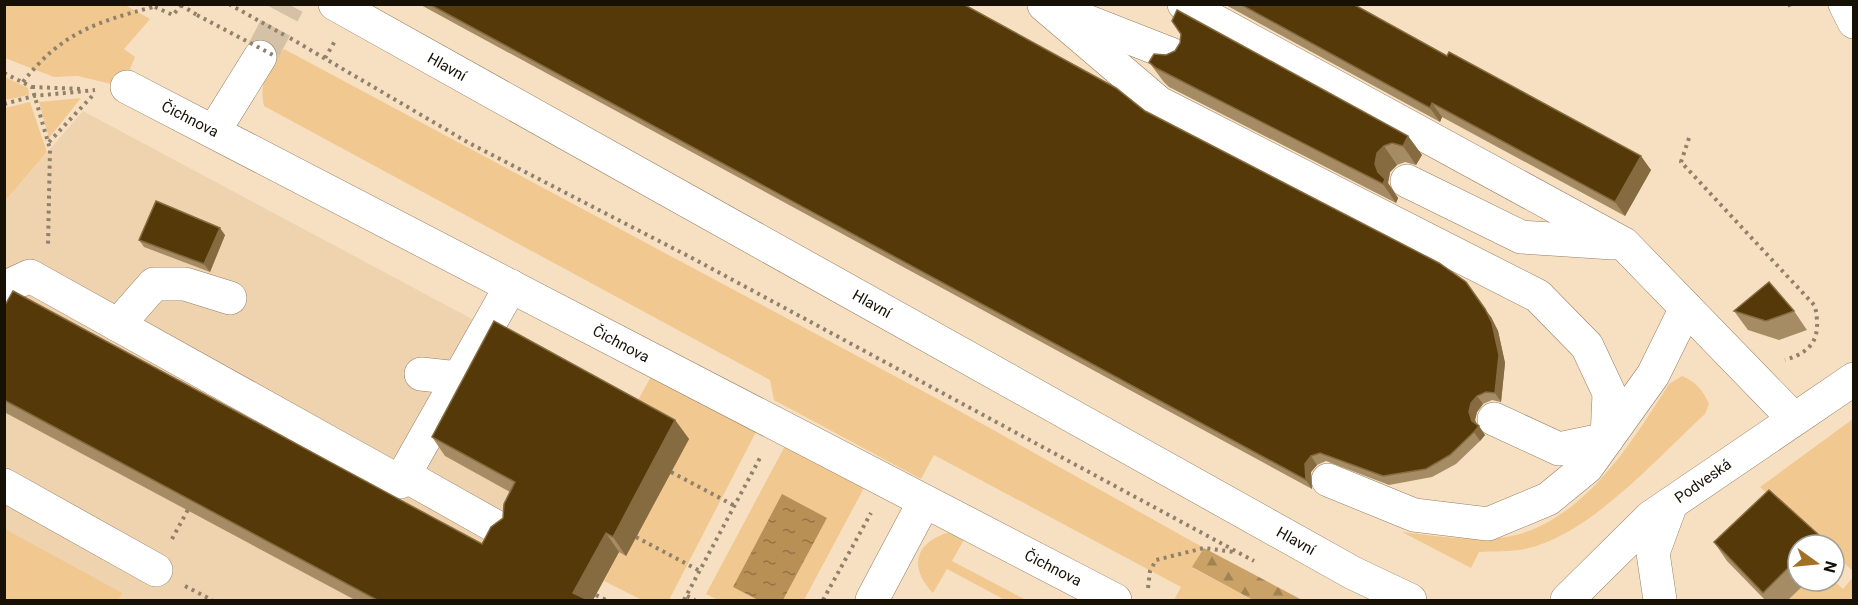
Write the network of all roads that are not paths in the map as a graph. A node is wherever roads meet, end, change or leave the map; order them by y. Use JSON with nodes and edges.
{"nodes":[{"id":1,"x":335,"y":4,"type":"edge"},
{"id":2,"x":1050,"y":4,"type":"edge"},
{"id":3,"x":1184,"y":4,"type":"edge"},
{"id":4,"x":1845,"y":4,"type":"edge"},
{"id":5,"x":1044,"y":5,"type":"edge"},
{"id":6,"x":1854,"y":22,"type":"edge"},
{"id":7,"x":266,"y":56,"type":"tunnel mouth"},
{"id":8,"x":1176,"y":56,"type":"edge"},
{"id":9,"x":113,"y":88,"type":"road end"},
{"id":10,"x":214,"y":131,"type":"junction"},
{"id":11,"x":1407,"y":181,"type":"dead end"},
{"id":12,"x":1420,"y":234,"type":"junction"},
{"id":13,"x":1521,"y":237,"type":"junction"},
{"id":14,"x":1624,"y":244,"type":"junction"},
{"id":15,"x":511,"y":286,"type":"junction"},
{"id":16,"x":4,"y":288,"type":"edge"},
{"id":17,"x":230,"y":298,"type":"dead end"},
{"id":18,"x":1686,"y":308,"type":"junction"},
{"id":19,"x":118,"y":325,"type":"junction"},
{"id":20,"x":421,"y":374,"type":"dead end"},
{"id":21,"x":458,"y":378,"type":"junction"},
{"id":22,"x":1854,"y":379,"type":"edge"},
{"id":23,"x":1794,"y":419,"type":"junction"},
{"id":24,"x":1494,"y":420,"type":"dead end"},
{"id":25,"x":1606,"y":439,"type":"junction"},
{"id":26,"x":404,"y":475,"type":"junction"},
{"id":27,"x":1328,"y":480,"type":"dead end"},
{"id":28,"x":4,"y":485,"type":"edge"},
{"id":29,"x":924,"y":502,"type":"junction"},
{"id":30,"x":1671,"y":504,"type":"junction"},
{"id":31,"x":500,"y":529,"type":"edge"},
{"id":32,"x":156,"y":570,"type":"road end"},
{"id":33,"x":872,"y":600,"type":"edge"},
{"id":34,"x":1116,"y":600,"type":"edge"},
{"id":35,"x":1410,"y":600,"type":"edge"},
{"id":36,"x":1567,"y":600,"type":"edge"},
{"id":37,"x":1660,"y":600,"type":"edge"}],
"edges":[{"from":1,"to":35,"type":"street","name":"Hlavní"},
{"from":2,"to":5,"type":"street"},
{"from":3,"to":14,"type":"street"},
{"from":4,"to":6,"type":"street"},
{"from":5,"to":8,"type":"street"},
{"from":5,"to":12,"type":"street"},
{"from":7,"to":10,"type":"street"},
{"from":9,"to":10,"type":"street","name":"Čichnova"},
{"from":10,"to":15,"type":"street","name":"Čichnova"},
{"from":11,"to":13,"type":"street"},
{"from":12,"to":13,"type":"street"},
{"from":12,"to":25,"type":"street"},
{"from":13,"to":14,"type":"street"},
{"from":14,"to":18,"type":"street"},
{"from":15,"to":21,"type":"street"},
{"from":15,"to":29,"type":"street","name":"Čichnova"},
{"from":16,"to":19,"type":"street"},
{"from":17,"to":19,"type":"street"},
{"from":18,"to":23,"type":"street"},
{"from":18,"to":25,"type":"street"},
{"from":19,"to":26,"type":"street"},
{"from":20,"to":21,"type":"street"},
{"from":21,"to":26,"type":"street"},
{"from":22,"to":23,"type":"street","name":"Podveská"},
{"from":23,"to":30,"type":"street","name":"Podveská"},
{"from":24,"to":25,"type":"street"},
{"from":25,"to":27,"type":"street"},
{"from":26,"to":31,"type":"street"},
{"from":28,"to":32,"type":"street"},
{"from":29,"to":33,"type":"street"},
{"from":29,"to":34,"type":"street","name":"Čichnova"},
{"from":30,"to":36,"type":"street","name":"Podveská"},
{"from":30,"to":37,"type":"street"}]}
